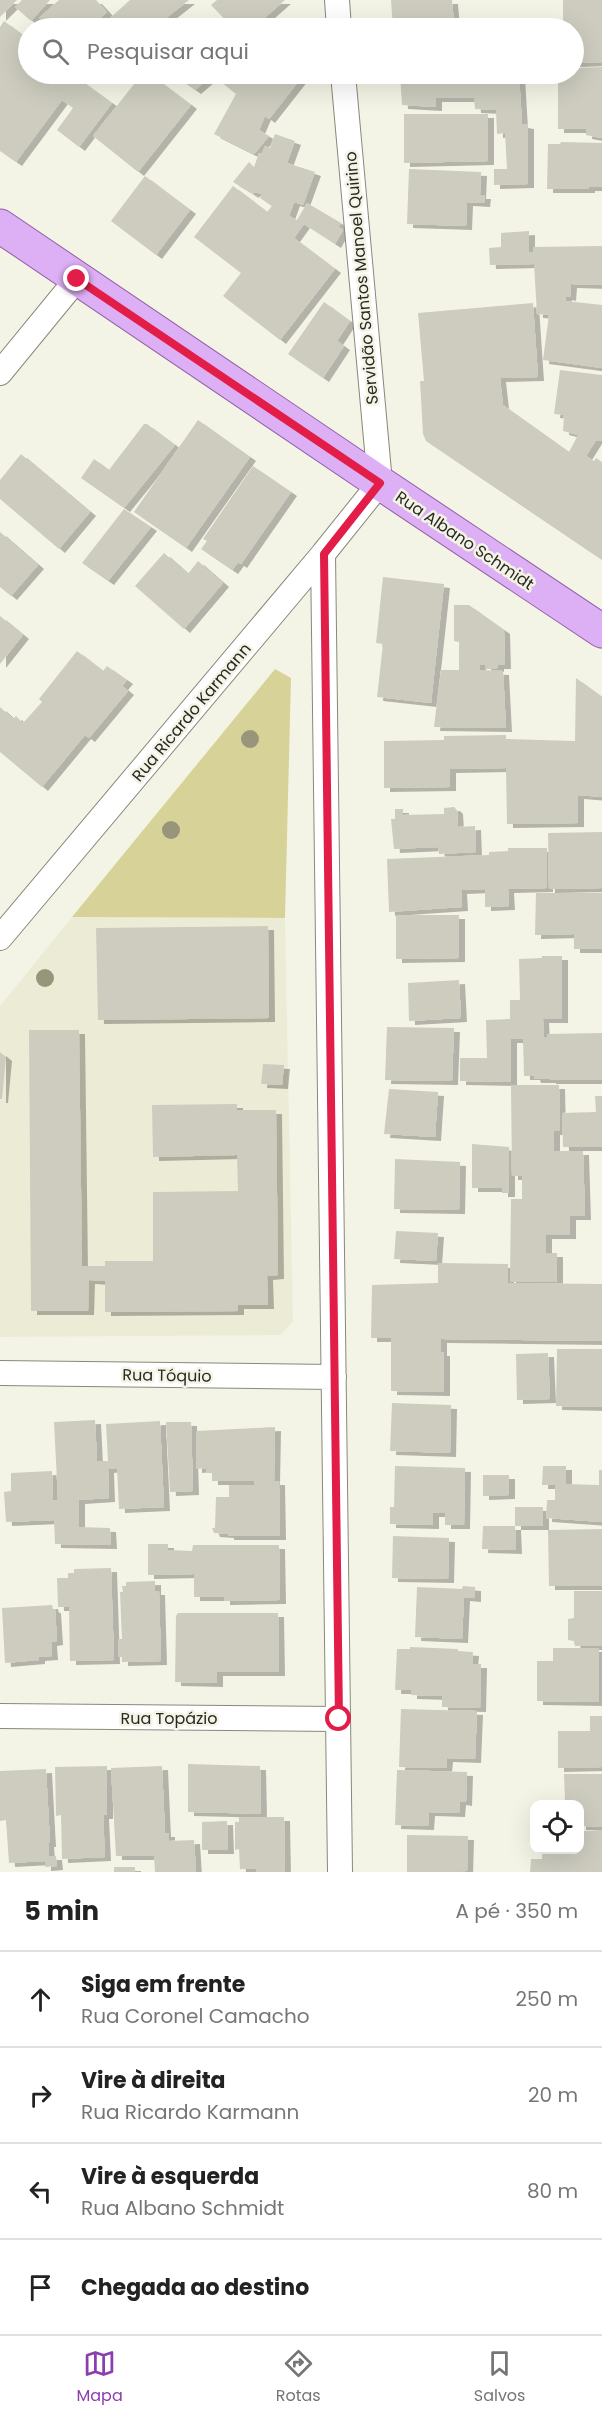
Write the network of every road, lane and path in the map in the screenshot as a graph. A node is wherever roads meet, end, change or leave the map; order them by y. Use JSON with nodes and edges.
{"nodes":[{"id":1,"x":337,"y":0,"type":"edge"},
{"id":2,"x":338,"y":18,"type":"edge"},
{"id":3,"x":344,"y":84,"type":"edge"},
{"id":4,"x":0,"y":226,"type":"edge"},
{"id":5,"x":77,"y":279,"type":"junction"},
{"id":6,"x":0,"y":373,"type":"edge"},
{"id":7,"x":380,"y":483,"type":"junction"},
{"id":8,"x":324,"y":554,"type":"junction"},
{"id":9,"x":602,"y":631,"type":"edge"},
{"id":10,"x":0,"y":938,"type":"edge"},
{"id":11,"x":0,"y":1373,"type":"edge"},
{"id":12,"x":334,"y":1377,"type":"junction"},
{"id":13,"x":0,"y":1716,"type":"edge"},
{"id":14,"x":339,"y":1719,"type":"junction"},
{"id":15,"x":340,"y":1872,"type":"edge"}],
"edges":[{"from":1,"to":2,"type":"street"},
{"from":3,"to":7,"type":"street","name":"Servidão Santos Manoel Quirino"},
{"from":4,"to":5,"type":"main road","name":"Rua Albano Schmidt"},
{"from":5,"to":6,"type":"street"},
{"from":5,"to":7,"type":"main road","name":"Rua Albano Schmidt"},
{"from":7,"to":8,"type":"street","name":"Rua Ricardo Karmann"},
{"from":7,"to":9,"type":"main road","name":"Rua Albano Schmidt"},
{"from":8,"to":10,"type":"street","name":"Rua Ricardo Karmann"},
{"from":8,"to":12,"type":"street"},
{"from":11,"to":12,"type":"street","name":"Rua Tóquio"},
{"from":12,"to":14,"type":"street"},
{"from":13,"to":14,"type":"street","name":"Rua Topázio"},
{"from":14,"to":15,"type":"street"}]}
